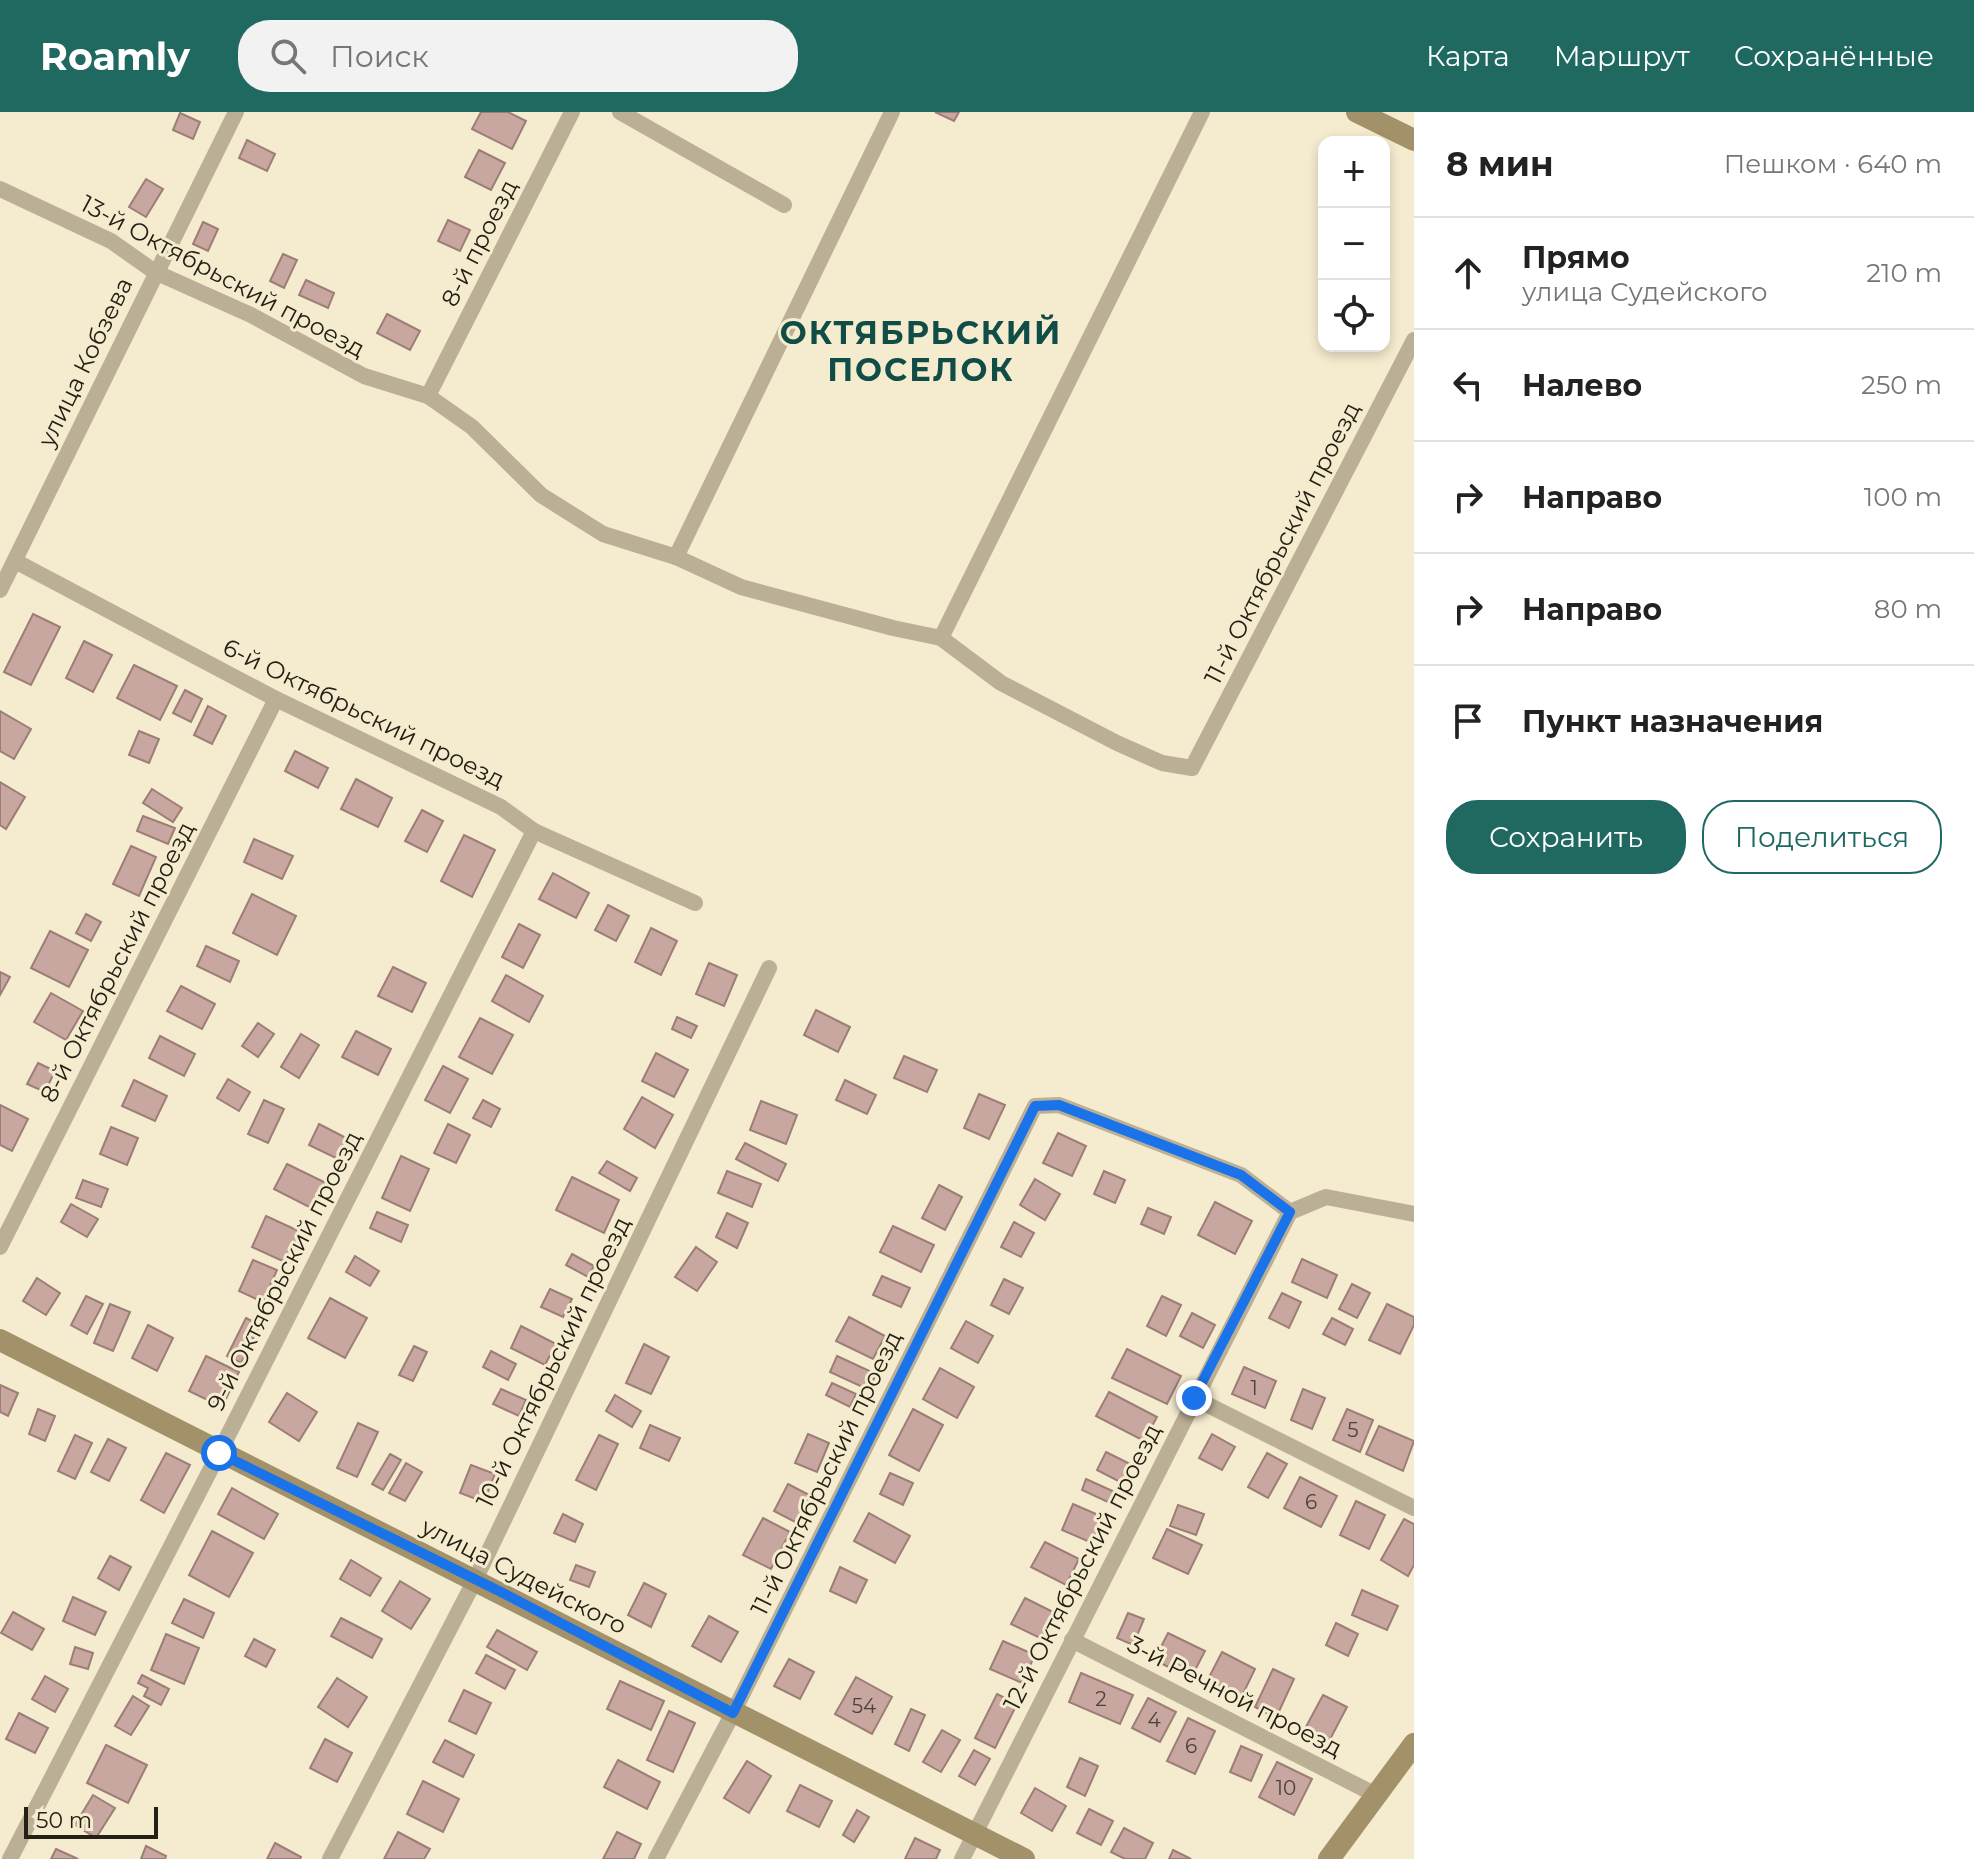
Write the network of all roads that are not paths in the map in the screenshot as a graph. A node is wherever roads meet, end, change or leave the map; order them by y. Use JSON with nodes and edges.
{"nodes":[{"id":1,"x":236,"y":112,"type":"edge"},
{"id":2,"x":572,"y":112,"type":"edge"},
{"id":3,"x":620,"y":112,"type":"edge"},
{"id":4,"x":892,"y":112,"type":"edge"},
{"id":5,"x":1202,"y":112,"type":"edge"},
{"id":6,"x":1357,"y":112,"type":"edge"},
{"id":7,"x":1414,"y":140,"type":"edge"},
{"id":8,"x":0,"y":189,"type":"edge"},
{"id":9,"x":784,"y":205,"type":"dead end"},
{"id":10,"x":155,"y":272,"type":"junction"},
{"id":11,"x":1414,"y":340,"type":"edge"},
{"id":12,"x":428,"y":396,"type":"junction"},
{"id":13,"x":676,"y":557,"type":"junction"},
{"id":14,"x":8,"y":568,"type":"edge"},
{"id":15,"x":0,"y":590,"type":"edge"},
{"id":16,"x":941,"y":638,"type":"junction"},
{"id":17,"x":276,"y":699,"type":"junction"},
{"id":18,"x":1192,"y":768,"type":"joint"},
{"id":19,"x":534,"y":831,"type":"junction"},
{"id":20,"x":695,"y":903,"type":"dead end"},
{"id":21,"x":769,"y":968,"type":"dead end"},
{"id":22,"x":1290,"y":1212,"type":"junction"},
{"id":23,"x":1414,"y":1214,"type":"edge"},
{"id":24,"x":0,"y":1247,"type":"edge"},
{"id":25,"x":0,"y":1340,"type":"edge"},
{"id":26,"x":1194,"y":1398,"type":"junction"},
{"id":27,"x":219,"y":1453,"type":"junction"},
{"id":28,"x":1414,"y":1508,"type":"edge"},
{"id":29,"x":475,"y":1580,"type":"junction"},
{"id":30,"x":1072,"y":1640,"type":"junction"},
{"id":31,"x":733,"y":1713,"type":"junction"},
{"id":32,"x":1414,"y":1744,"type":"edge"},
{"id":33,"x":1376,"y":1795,"type":"junction"},
{"id":34,"x":975,"y":1834,"type":"junction"},
{"id":35,"x":10,"y":1859,"type":"edge"},
{"id":36,"x":330,"y":1859,"type":"edge"},
{"id":37,"x":656,"y":1859,"type":"edge"},
{"id":38,"x":962,"y":1859,"type":"edge"},
{"id":39,"x":1024,"y":1859,"type":"edge"},
{"id":40,"x":1329,"y":1859,"type":"edge"}],
"edges":[{"from":1,"to":10,"type":"street","name":"улица Кобзева"},
{"from":2,"to":12,"type":"street","name":"8-й проезд"},
{"from":3,"to":9,"type":"street"},
{"from":4,"to":13,"type":"street"},
{"from":5,"to":16,"type":"street"},
{"from":6,"to":7,"type":"street"},
{"from":8,"to":10,"type":"street","name":"13-й Октябрьский проезд"},
{"from":10,"to":12,"type":"street","name":"13-й Октябрьский проезд"},
{"from":10,"to":14,"type":"street","name":"улица Кобзева"},
{"from":11,"to":18,"type":"street","name":"11-й Октябрьский проезд"},
{"from":12,"to":13,"type":"street","name":"13-й Октябрьский проезд"},
{"from":13,"to":16,"type":"street","name":"13-й Октябрьский проезд"},
{"from":14,"to":15,"type":"street","name":"улица Кобзева"},
{"from":14,"to":17,"type":"street","name":"6-й Октябрьский проезд"},
{"from":16,"to":18,"type":"street","name":"13-й Октябрьский проезд"},
{"from":17,"to":19,"type":"street","name":"6-й Октябрьский проезд"},
{"from":17,"to":24,"type":"street","name":"8-й Октябрьский проезд"},
{"from":19,"to":20,"type":"street","name":"6-й Октябрьский проезд"},
{"from":19,"to":27,"type":"street","name":"9-й Октябрьский проезд"},
{"from":21,"to":29,"type":"street","name":"10-й Октябрьский проезд"},
{"from":22,"to":23,"type":"street"},
{"from":22,"to":26,"type":"street","name":"12-й Октябрьский проезд"},
{"from":22,"to":31,"type":"street","name":"11-й Октябрьский проезд"},
{"from":25,"to":27,"type":"street","name":"улица Судейского"},
{"from":26,"to":28,"type":"street"},
{"from":26,"to":30,"type":"street","name":"12-й Октябрьский проезд"},
{"from":27,"to":29,"type":"street","name":"улица Судейского"},
{"from":27,"to":35,"type":"street","name":"9-й Октябрьский проезд"},
{"from":29,"to":31,"type":"street","name":"улица Судейского"},
{"from":29,"to":36,"type":"street","name":"10-й Октябрьский проезд"},
{"from":30,"to":33,"type":"street","name":"3-й Речной проезд"},
{"from":30,"to":34,"type":"street","name":"12-й Октябрьский проезд"},
{"from":31,"to":34,"type":"street","name":"улица Судейского"},
{"from":31,"to":37,"type":"street","name":"11-й Октябрьский проезд"},
{"from":32,"to":33,"type":"street"},
{"from":33,"to":40,"type":"street"},
{"from":34,"to":38,"type":"street","name":"12-й Октябрьский проезд"},
{"from":34,"to":39,"type":"street","name":"улица Судейского"}]}
